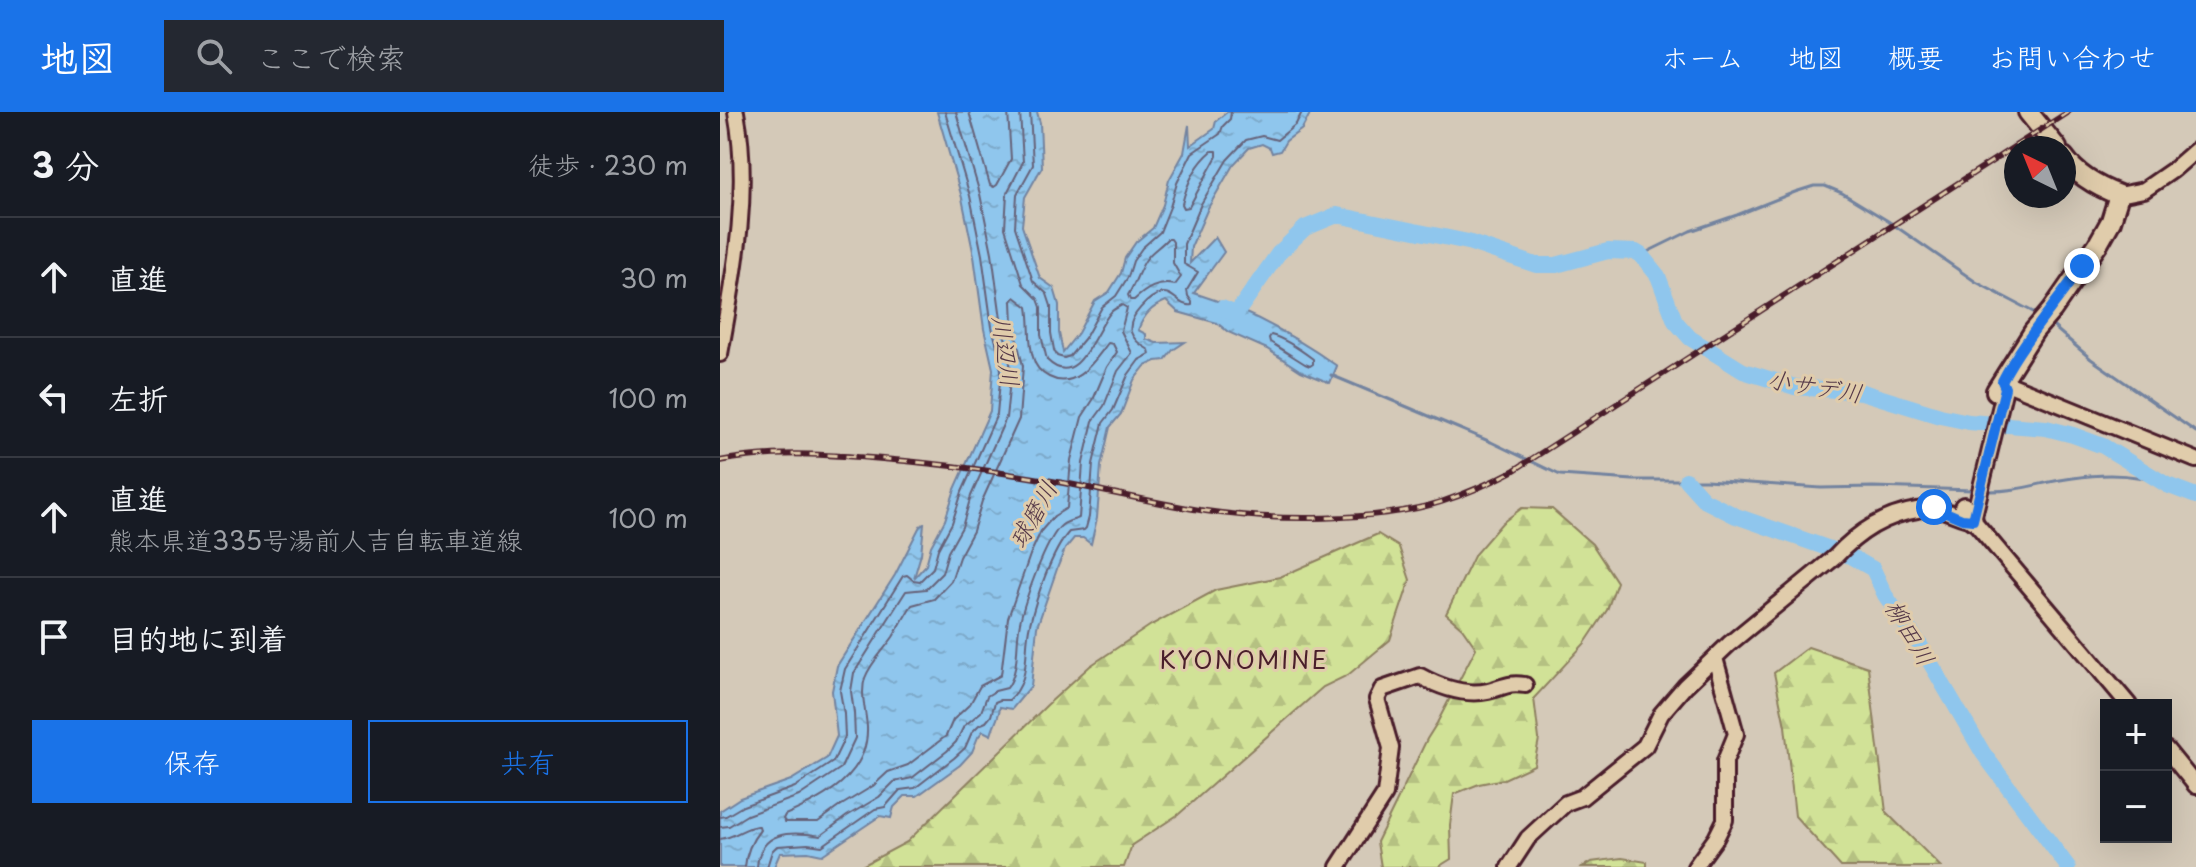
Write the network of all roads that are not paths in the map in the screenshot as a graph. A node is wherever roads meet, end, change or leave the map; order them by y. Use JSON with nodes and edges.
{"nodes":[{"id":1,"x":736,"y":112,"type":"edge"},
{"id":2,"x":2031,"y":113,"type":"edge"},
{"id":3,"x":2048,"y":136,"type":"edge"},
{"id":4,"x":2196,"y":150,"type":"edge"},
{"id":5,"x":2076,"y":171,"type":"edge"},
{"id":6,"x":2119,"y":195,"type":"junction"},
{"id":7,"x":720,"y":354,"type":"edge"},
{"id":8,"x":1999,"y":386,"type":"junction"},
{"id":9,"x":2196,"y":460,"type":"edge"},
{"id":10,"x":1969,"y":514,"type":"junction"},
{"id":11,"x":1715,"y":658,"type":"junction"},
{"id":12,"x":1525,"y":685,"type":"dead end"},
{"id":13,"x":2124,"y":699,"type":"edge"},
{"id":14,"x":2172,"y":756,"type":"edge"},
{"id":15,"x":2196,"y":786,"type":"edge"},
{"id":16,"x":1338,"y":867,"type":"edge"},
{"id":17,"x":1509,"y":867,"type":"edge"},
{"id":18,"x":1695,"y":867,"type":"edge"}],
"edges":[{"from":1,"to":7,"type":"street"},
{"from":2,"to":3,"type":"main road"},
{"from":4,"to":6,"type":"street"},
{"from":5,"to":6,"type":"main road"},
{"from":6,"to":8,"type":"main road"},
{"from":8,"to":9,"type":"street"},
{"from":8,"to":10,"type":"street"},
{"from":10,"to":11,"type":"street"},
{"from":10,"to":13,"type":"street"},
{"from":11,"to":17,"type":"street"},
{"from":11,"to":18,"type":"street"},
{"from":12,"to":16,"type":"street"},
{"from":14,"to":15,"type":"street"}]}
